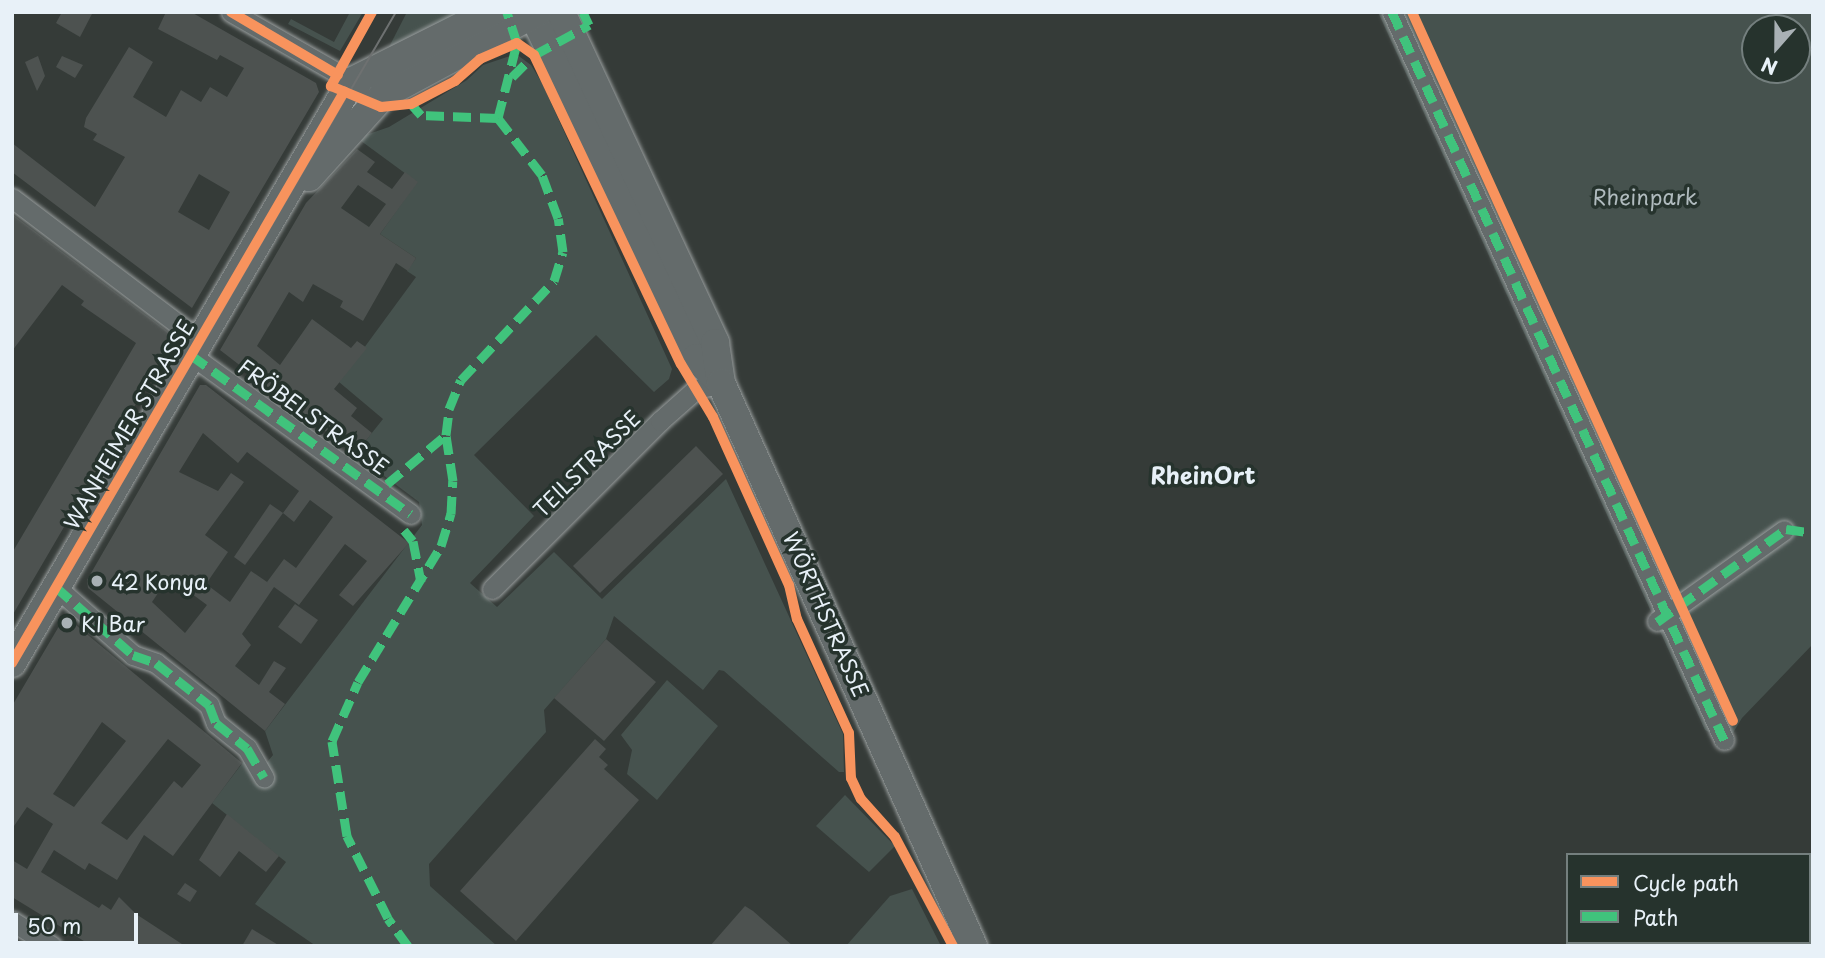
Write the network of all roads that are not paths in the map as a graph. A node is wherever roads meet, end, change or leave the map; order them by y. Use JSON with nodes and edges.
{"nodes":[{"id":1,"x":230,"y":12,"type":"edge"},
{"id":2,"x":491,"y":12,"type":"edge"},
{"id":3,"x":561,"y":12,"type":"edge"},
{"id":4,"x":1392,"y":12,"type":"edge"},
{"id":5,"x":534,"y":13,"type":"edge"},
{"id":6,"x":351,"y":82,"type":"junction"},
{"id":7,"x":383,"y":95,"type":"junction"},
{"id":8,"x":313,"y":174,"type":"junction"},
{"id":9,"x":12,"y":198,"type":"edge"},
{"id":10,"x":279,"y":206,"type":"junction"},
{"id":11,"x":195,"y":348,"type":"junction"},
{"id":12,"x":721,"y":383,"type":"junction"},
{"id":13,"x":411,"y":514,"type":"dead end"},
{"id":14,"x":1784,"y":530,"type":"dead end"},
{"id":15,"x":56,"y":587,"type":"junction"},
{"id":16,"x":492,"y":589,"type":"dead end"},
{"id":17,"x":1662,"y":618,"type":"junction"},
{"id":18,"x":15,"y":653,"type":"edge"},
{"id":19,"x":1724,"y":740,"type":"dead end"},
{"id":20,"x":264,"y":777,"type":"dead end"},
{"id":21,"x":12,"y":921,"type":"edge"},
{"id":22,"x":52,"y":946,"type":"edge"},
{"id":23,"x":973,"y":946,"type":"edge"}],
"edges":[{"from":1,"to":6,"type":"street"},
{"from":2,"to":6,"type":"street"},
{"from":3,"to":12,"type":"street","name":"WÖRTHSTRASSE"},
{"from":4,"to":17,"type":"street"},
{"from":5,"to":7,"type":"street","name":"WANHEIMER STRASSE"},
{"from":5,"to":12,"type":"street","name":"WÖRTHSTRASSE"},
{"from":6,"to":7,"type":"street"},
{"from":6,"to":8,"type":"street"},
{"from":6,"to":10,"type":"street","name":"WANHEIMER STRASSE"},
{"from":7,"to":8,"type":"street","name":"WANHEIMER STRASSE"},
{"from":8,"to":10,"type":"street","name":"WANHEIMER STRASSE"},
{"from":9,"to":11,"type":"street","name":"FRÖBELSTRASSE"},
{"from":10,"to":11,"type":"street","name":"WANHEIMER STRASSE"},
{"from":11,"to":13,"type":"street","name":"FRÖBELSTRASSE"},
{"from":11,"to":15,"type":"street","name":"WANHEIMER STRASSE"},
{"from":12,"to":16,"type":"street","name":"TEILSTRASSE"},
{"from":12,"to":23,"type":"street","name":"WÖRTHSTRASSE"},
{"from":14,"to":17,"type":"street"},
{"from":15,"to":18,"type":"street","name":"WANHEIMER STRASSE"},
{"from":15,"to":20,"type":"street"},
{"from":17,"to":19,"type":"street"},
{"from":21,"to":22,"type":"street"}]}
